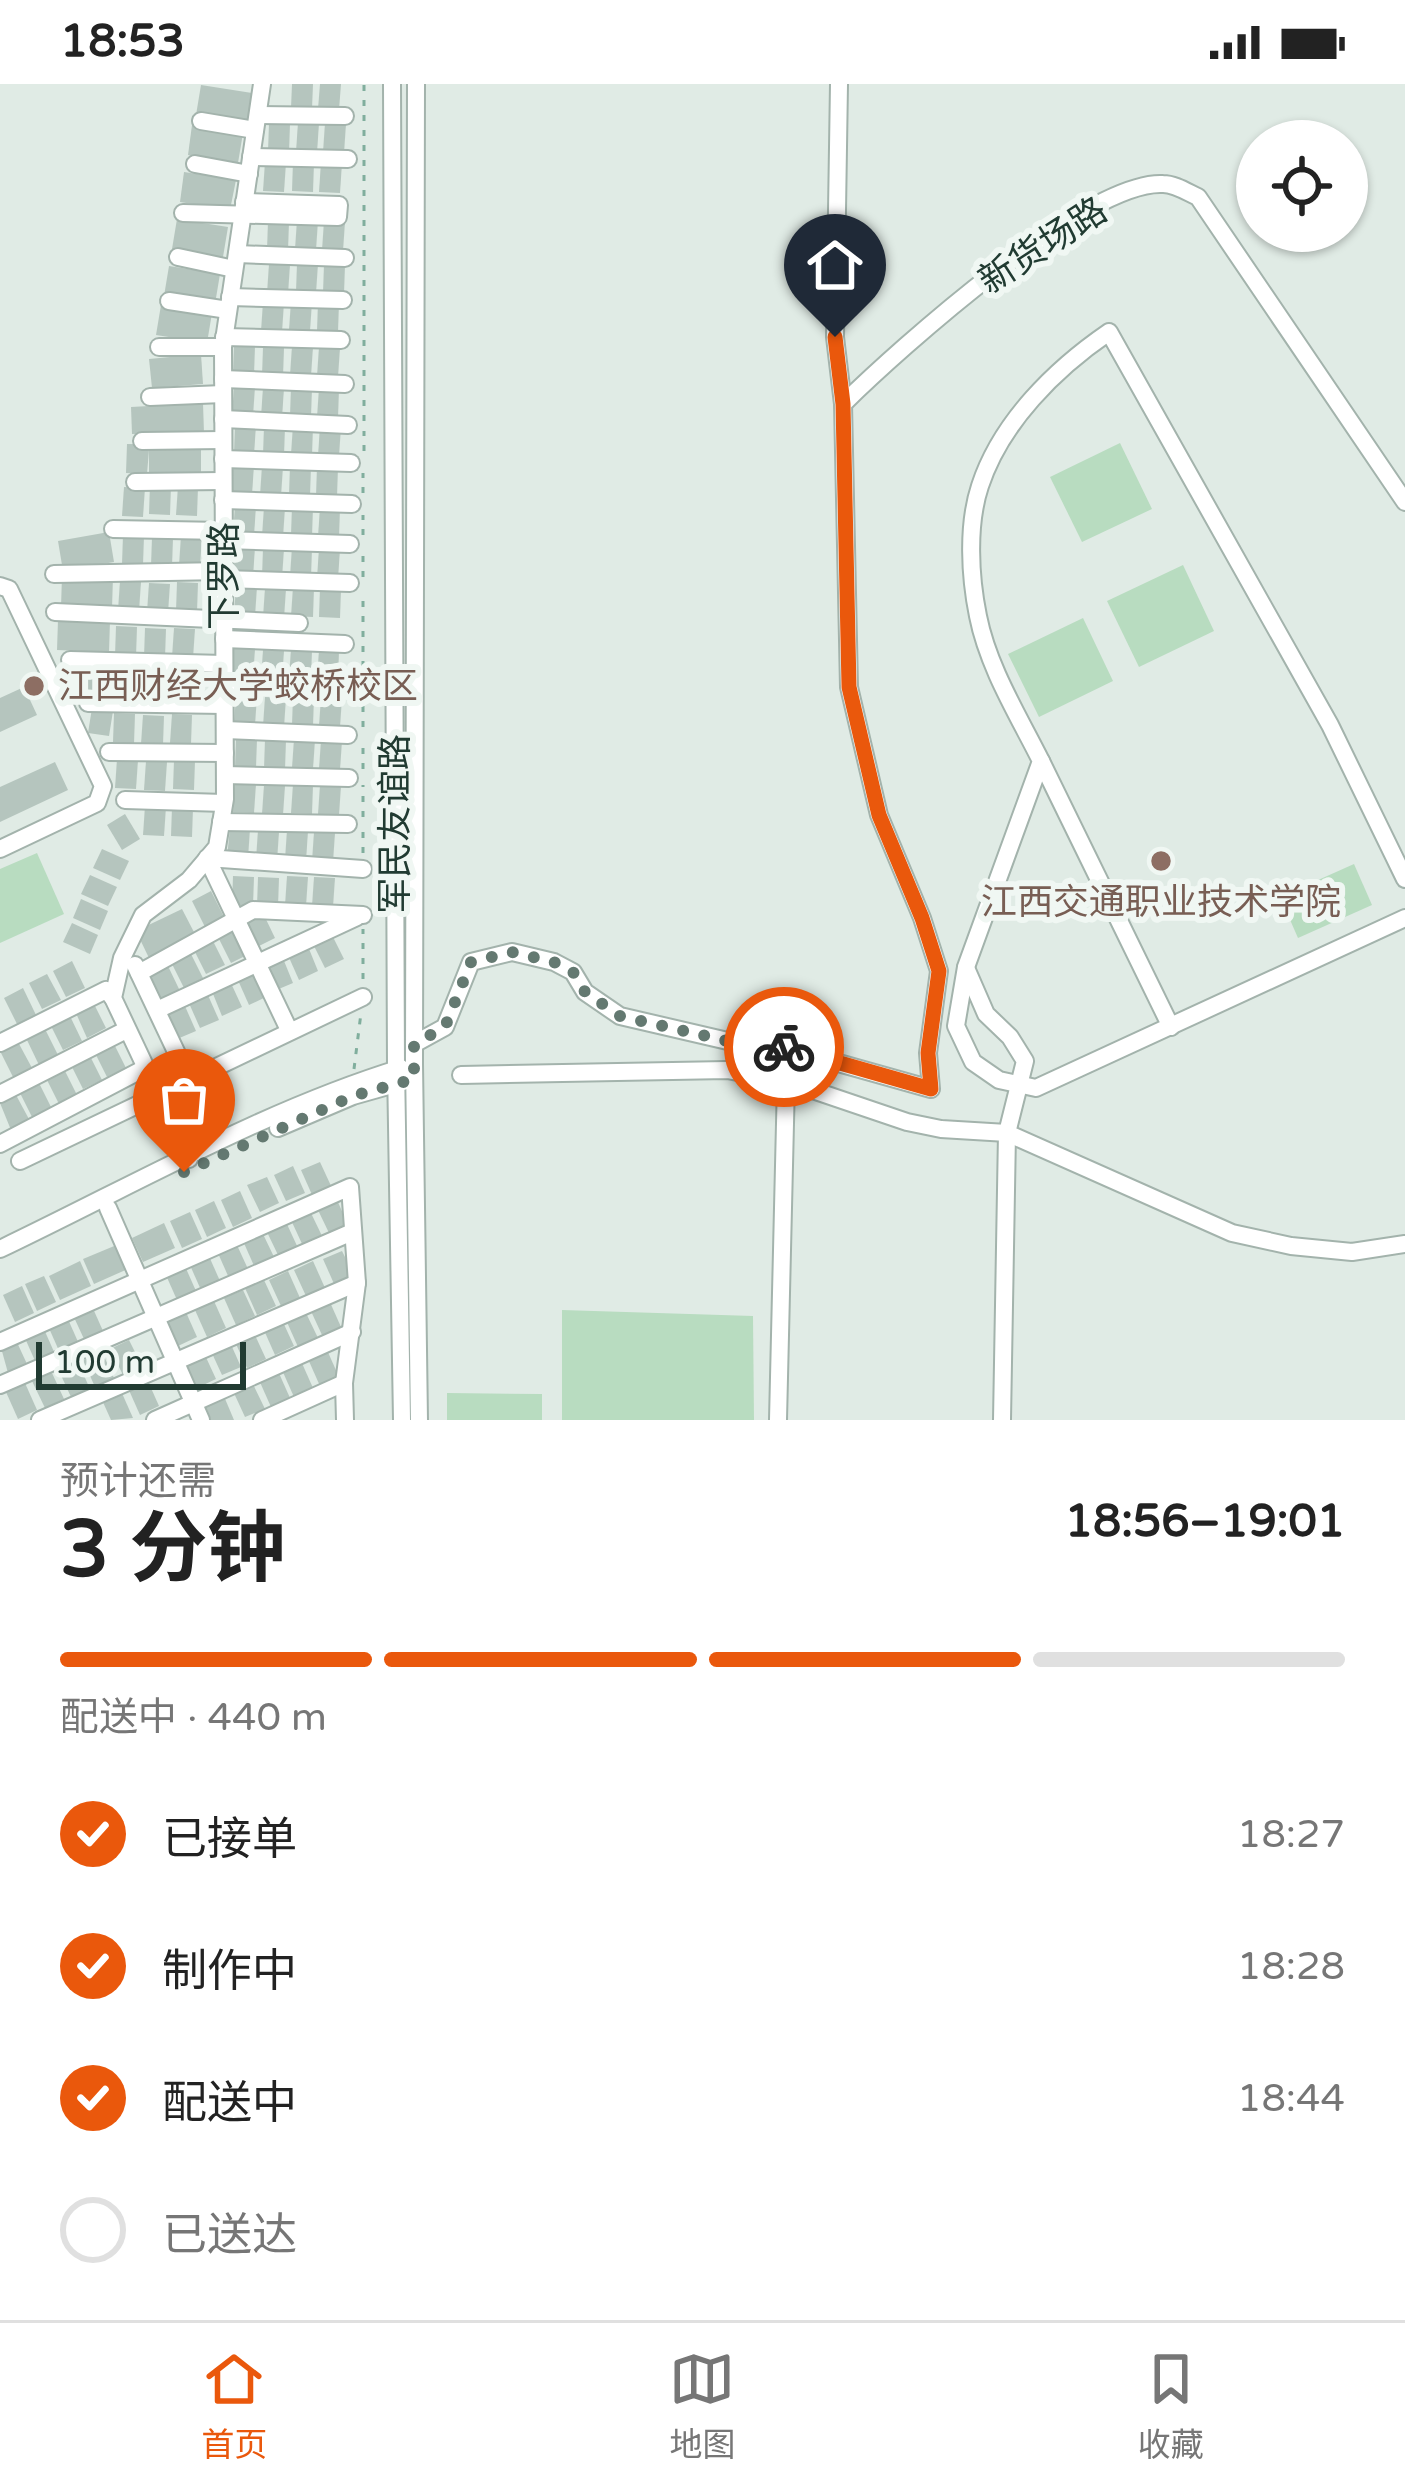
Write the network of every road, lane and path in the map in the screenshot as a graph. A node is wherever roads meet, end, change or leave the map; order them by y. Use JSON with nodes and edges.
{"nodes":[{"id":1,"x":392,"y":84,"type":"edge"},
{"id":2,"x":416,"y":84,"type":"edge"},
{"id":3,"x":838,"y":84,"type":"edge"},
{"id":4,"x":257,"y":85,"type":"edge"},
{"id":5,"x":346,"y":116,"type":"dead end"},
{"id":6,"x":201,"y":121,"type":"dead end"},
{"id":7,"x":256,"y":122,"type":"junction"},
{"id":8,"x":348,"y":159,"type":"dead end"},
{"id":9,"x":195,"y":164,"type":"dead end"},
{"id":10,"x":250,"y":166,"type":"junction"},
{"id":11,"x":243,"y":208,"type":"junction"},
{"id":12,"x":184,"y":213,"type":"dead end"},
{"id":13,"x":178,"y":257,"type":"dead end"},
{"id":14,"x":345,"y":258,"type":"dead end"},
{"id":15,"x":236,"y":262,"type":"junction"},
{"id":16,"x":343,"y":300,"type":"dead end"},
{"id":17,"x":169,"y":301,"type":"dead end"},
{"id":18,"x":229,"y":303,"type":"junction"},
{"id":19,"x":341,"y":340,"type":"dead end"},
{"id":20,"x":223,"y":342,"type":"junction"},
{"id":21,"x":159,"y":347,"type":"dead end"},
{"id":22,"x":345,"y":384,"type":"dead end"},
{"id":23,"x":223,"y":387,"type":"junction"},
{"id":24,"x":150,"y":397,"type":"dead end"},
{"id":25,"x":843,"y":404,"type":"junction"},
{"id":26,"x":223,"y":419,"type":"junction"},
{"id":27,"x":348,"y":425,"type":"dead end"},
{"id":28,"x":142,"y":441,"type":"dead end"},
{"id":29,"x":223,"y":449,"type":"junction"},
{"id":30,"x":351,"y":463,"type":"dead end"},
{"id":31,"x":223,"y":481,"type":"junction"},
{"id":32,"x":135,"y":482,"type":"dead end"},
{"id":33,"x":224,"y":500,"type":"junction"},
{"id":34,"x":1405,"y":502,"type":"edge"},
{"id":35,"x":352,"y":504,"type":"dead end"},
{"id":36,"x":113,"y":529,"type":"dead end"},
{"id":37,"x":224,"y":536,"type":"junction"},
{"id":38,"x":350,"y":544,"type":"dead end"},
{"id":39,"x":54,"y":574,"type":"dead end"},
{"id":40,"x":224,"y":575,"type":"junction"},
{"id":41,"x":350,"y":583,"type":"dead end"},
{"id":42,"x":0,"y":586,"type":"edge"},
{"id":43,"x":55,"y":612,"type":"dead end"},
{"id":44,"x":224,"y":619,"type":"junction"},
{"id":45,"x":299,"y":622,"type":"dead end"},
{"id":46,"x":224,"y":639,"type":"junction"},
{"id":47,"x":345,"y":644,"type":"dead end"},
{"id":48,"x":70,"y":661,"type":"dead end"},
{"id":49,"x":224,"y":664,"type":"junction"},
{"id":50,"x":224,"y":686,"type":"junction"},
{"id":51,"x":345,"y":687,"type":"dead end"},
{"id":52,"x":88,"y":703,"type":"dead end"},
{"id":53,"x":224,"y":705,"type":"junction"},
{"id":54,"x":224,"y":730,"type":"junction"},
{"id":55,"x":348,"y":735,"type":"dead end"},
{"id":56,"x":109,"y":752,"type":"dead end"},
{"id":57,"x":224,"y":753,"type":"junction"},
{"id":58,"x":1041,"y":761,"type":"junction"},
{"id":59,"x":225,"y":775,"type":"junction"},
{"id":60,"x":349,"y":778,"type":"dead end"},
{"id":61,"x":125,"y":800,"type":"dead end"},
{"id":62,"x":222,"y":813,"type":"junction"},
{"id":63,"x":348,"y":824,"type":"dead end"},
{"id":64,"x":0,"y":849,"type":"edge"},
{"id":65,"x":207,"y":859,"type":"junction"},
{"id":66,"x":363,"y":869,"type":"dead end"},
{"id":67,"x":1405,"y":879,"type":"edge"},
{"id":68,"x":235,"y":917,"type":"junction"},
{"id":69,"x":1405,"y":918,"type":"edge"},
{"id":70,"x":127,"y":948,"type":"junction"},
{"id":71,"x":257,"y":962,"type":"junction"},
{"id":72,"x":965,"y":967,"type":"junction"},
{"id":73,"x":139,"y":973,"type":"junction"},
{"id":74,"x":113,"y":998,"type":"junction"},
{"id":75,"x":363,"y":998,"type":"dead end"},
{"id":76,"x":157,"y":1010,"type":"junction"},
{"id":77,"x":1171,"y":1027,"type":"junction"},
{"id":78,"x":126,"y":1030,"type":"junction"},
{"id":79,"x":290,"y":1030,"type":"junction"},
{"id":80,"x":0,"y":1043,"type":"edge"},
{"id":81,"x":414,"y":1044,"type":"junction"},
{"id":82,"x":145,"y":1068,"type":"junction"},
{"id":83,"x":405,"y":1074,"type":"junction"},
{"id":84,"x":461,"y":1075,"type":"dead end"},
{"id":85,"x":189,"y":1078,"type":"junction"},
{"id":86,"x":786,"y":1081,"type":"junction"},
{"id":87,"x":1019,"y":1087,"type":"junction"},
{"id":88,"x":0,"y":1094,"type":"edge"},
{"id":89,"x":157,"y":1094,"type":"junction"},
{"id":90,"x":1007,"y":1133,"type":"junction"},
{"id":91,"x":0,"y":1144,"type":"edge"},
{"id":92,"x":188,"y":1159,"type":"junction"},
{"id":93,"x":20,"y":1161,"type":"dead end"},
{"id":94,"x":108,"y":1208,"type":"junction"},
{"id":95,"x":350,"y":1233,"type":"junction"},
{"id":96,"x":1405,"y":1244,"type":"edge"},
{"id":97,"x":0,"y":1253,"type":"edge"},
{"id":98,"x":139,"y":1280,"type":"junction"},
{"id":99,"x":357,"y":1283,"type":"junction"},
{"id":100,"x":156,"y":1318,"type":"junction"},
{"id":101,"x":352,"y":1333,"type":"junction"},
{"id":102,"x":0,"y":1342,"type":"edge"},
{"id":103,"x":175,"y":1362,"type":"junction"},
{"id":104,"x":344,"y":1383,"type":"junction"},
{"id":105,"x":0,"y":1385,"type":"edge"},
{"id":106,"x":197,"y":1412,"type":"edge"},
{"id":107,"x":40,"y":1420,"type":"edge"},
{"id":108,"x":155,"y":1420,"type":"edge"},
{"id":109,"x":262,"y":1420,"type":"edge"},
{"id":110,"x":345,"y":1420,"type":"edge"},
{"id":111,"x":402,"y":1420,"type":"edge"},
{"id":112,"x":419,"y":1420,"type":"edge"},
{"id":113,"x":778,"y":1420,"type":"edge"},
{"id":114,"x":1002,"y":1420,"type":"edge"}],
"edges":[{"from":1,"to":83,"type":"street","name":"军民友谊路"},
{"from":2,"to":81,"type":"street","name":"军民友谊路"},
{"from":3,"to":25,"type":"street"},
{"from":4,"to":7,"type":"street","name":"下罗路"},
{"from":5,"to":7,"type":"street"},
{"from":6,"to":7,"type":"street"},
{"from":7,"to":10,"type":"street","name":"下罗路"},
{"from":8,"to":10,"type":"street"},
{"from":9,"to":10,"type":"street"},
{"from":10,"to":11,"type":"street","name":"下罗路"},
{"from":11,"to":12,"type":"street"},
{"from":11,"to":15,"type":"street","name":"下罗路"},
{"from":13,"to":15,"type":"street"},
{"from":14,"to":15,"type":"street"},
{"from":15,"to":18,"type":"street","name":"下罗路"},
{"from":16,"to":18,"type":"street"},
{"from":17,"to":18,"type":"street"},
{"from":18,"to":20,"type":"street","name":"下罗路"},
{"from":19,"to":20,"type":"street"},
{"from":20,"to":21,"type":"street"},
{"from":20,"to":23,"type":"street","name":"下罗路"},
{"from":22,"to":23,"type":"street"},
{"from":23,"to":24,"type":"street"},
{"from":23,"to":26,"type":"street","name":"下罗路"},
{"from":25,"to":34,"type":"street","name":"新货场路"},
{"from":25,"to":81,"type":"street"},
{"from":26,"to":27,"type":"street"},
{"from":26,"to":29,"type":"street","name":"下罗路"},
{"from":28,"to":29,"type":"street"},
{"from":29,"to":30,"type":"street"},
{"from":29,"to":31,"type":"street","name":"下罗路"},
{"from":31,"to":32,"type":"street"},
{"from":31,"to":33,"type":"street","name":"下罗路"},
{"from":33,"to":35,"type":"street"},
{"from":33,"to":37,"type":"street","name":"下罗路"},
{"from":36,"to":37,"type":"street"},
{"from":37,"to":38,"type":"street"},
{"from":37,"to":40,"type":"street","name":"下罗路"},
{"from":39,"to":40,"type":"street"},
{"from":40,"to":41,"type":"street"},
{"from":40,"to":44,"type":"street","name":"下罗路"},
{"from":42,"to":64,"type":"street"},
{"from":43,"to":44,"type":"street"},
{"from":44,"to":45,"type":"street"},
{"from":44,"to":46,"type":"street","name":"下罗路"},
{"from":46,"to":47,"type":"street"},
{"from":46,"to":49,"type":"street","name":"下罗路"},
{"from":48,"to":49,"type":"street"},
{"from":49,"to":50,"type":"street","name":"下罗路"},
{"from":50,"to":51,"type":"street"},
{"from":50,"to":53,"type":"street","name":"下罗路"},
{"from":52,"to":53,"type":"street"},
{"from":53,"to":54,"type":"street","name":"下罗路"},
{"from":54,"to":55,"type":"street"},
{"from":54,"to":57,"type":"street","name":"下罗路"},
{"from":56,"to":57,"type":"street"},
{"from":57,"to":59,"type":"street","name":"下罗路"},
{"from":58,"to":67,"type":"street"},
{"from":58,"to":72,"type":"street"},
{"from":58,"to":77,"type":"street"},
{"from":59,"to":60,"type":"street"},
{"from":59,"to":62,"type":"street","name":"下罗路"},
{"from":61,"to":62,"type":"street"},
{"from":62,"to":63,"type":"street"},
{"from":62,"to":65,"type":"street","name":"下罗路"},
{"from":65,"to":66,"type":"street"},
{"from":65,"to":68,"type":"street"},
{"from":65,"to":70,"type":"street","name":"下罗路"},
{"from":68,"to":71,"type":"street"},
{"from":68,"to":71,"type":"street"},
{"from":68,"to":73,"type":"street"},
{"from":69,"to":77,"type":"street"},
{"from":70,"to":73,"type":"street"},
{"from":70,"to":74,"type":"street","name":"下罗路"},
{"from":71,"to":76,"type":"street"},
{"from":71,"to":79,"type":"street"},
{"from":72,"to":87,"type":"street"},
{"from":72,"to":87,"type":"street"},
{"from":73,"to":76,"type":"street"},
{"from":74,"to":78,"type":"street"},
{"from":74,"to":80,"type":"street"},
{"from":75,"to":79,"type":"street"},
{"from":76,"to":85,"type":"street"},
{"from":77,"to":87,"type":"street"},
{"from":78,"to":82,"type":"street"},
{"from":78,"to":88,"type":"street"},
{"from":79,"to":85,"type":"street"},
{"from":81,"to":83,"type":"street","name":"军民友谊路"},
{"from":82,"to":89,"type":"street"},
{"from":82,"to":91,"type":"street"},
{"from":83,"to":92,"type":"street"},
{"from":83,"to":94,"type":"street"},
{"from":83,"to":111,"type":"street","name":"军民友谊路"},
{"from":83,"to":112,"type":"street","name":"军民友谊路"},
{"from":84,"to":86,"type":"street"},
{"from":85,"to":89,"type":"street"},
{"from":86,"to":90,"type":"street"},
{"from":86,"to":113,"type":"street"},
{"from":87,"to":90,"type":"street"},
{"from":89,"to":92,"type":"street"},
{"from":89,"to":93,"type":"street"},
{"from":90,"to":96,"type":"street"},
{"from":90,"to":114,"type":"street"},
{"from":92,"to":97,"type":"street"},
{"from":94,"to":97,"type":"street"},
{"from":94,"to":98,"type":"street"},
{"from":95,"to":98,"type":"street"},
{"from":95,"to":99,"type":"street"},
{"from":95,"to":100,"type":"street"},
{"from":98,"to":100,"type":"street"},
{"from":98,"to":102,"type":"street"},
{"from":99,"to":101,"type":"street"},
{"from":99,"to":103,"type":"street"},
{"from":100,"to":103,"type":"street"},
{"from":100,"to":105,"type":"street"},
{"from":101,"to":104,"type":"street"},
{"from":101,"to":106,"type":"street"},
{"from":103,"to":106,"type":"street"},
{"from":103,"to":107,"type":"street"},
{"from":104,"to":109,"type":"street"},
{"from":104,"to":110,"type":"street"},
{"from":106,"to":108,"type":"street"}]}
